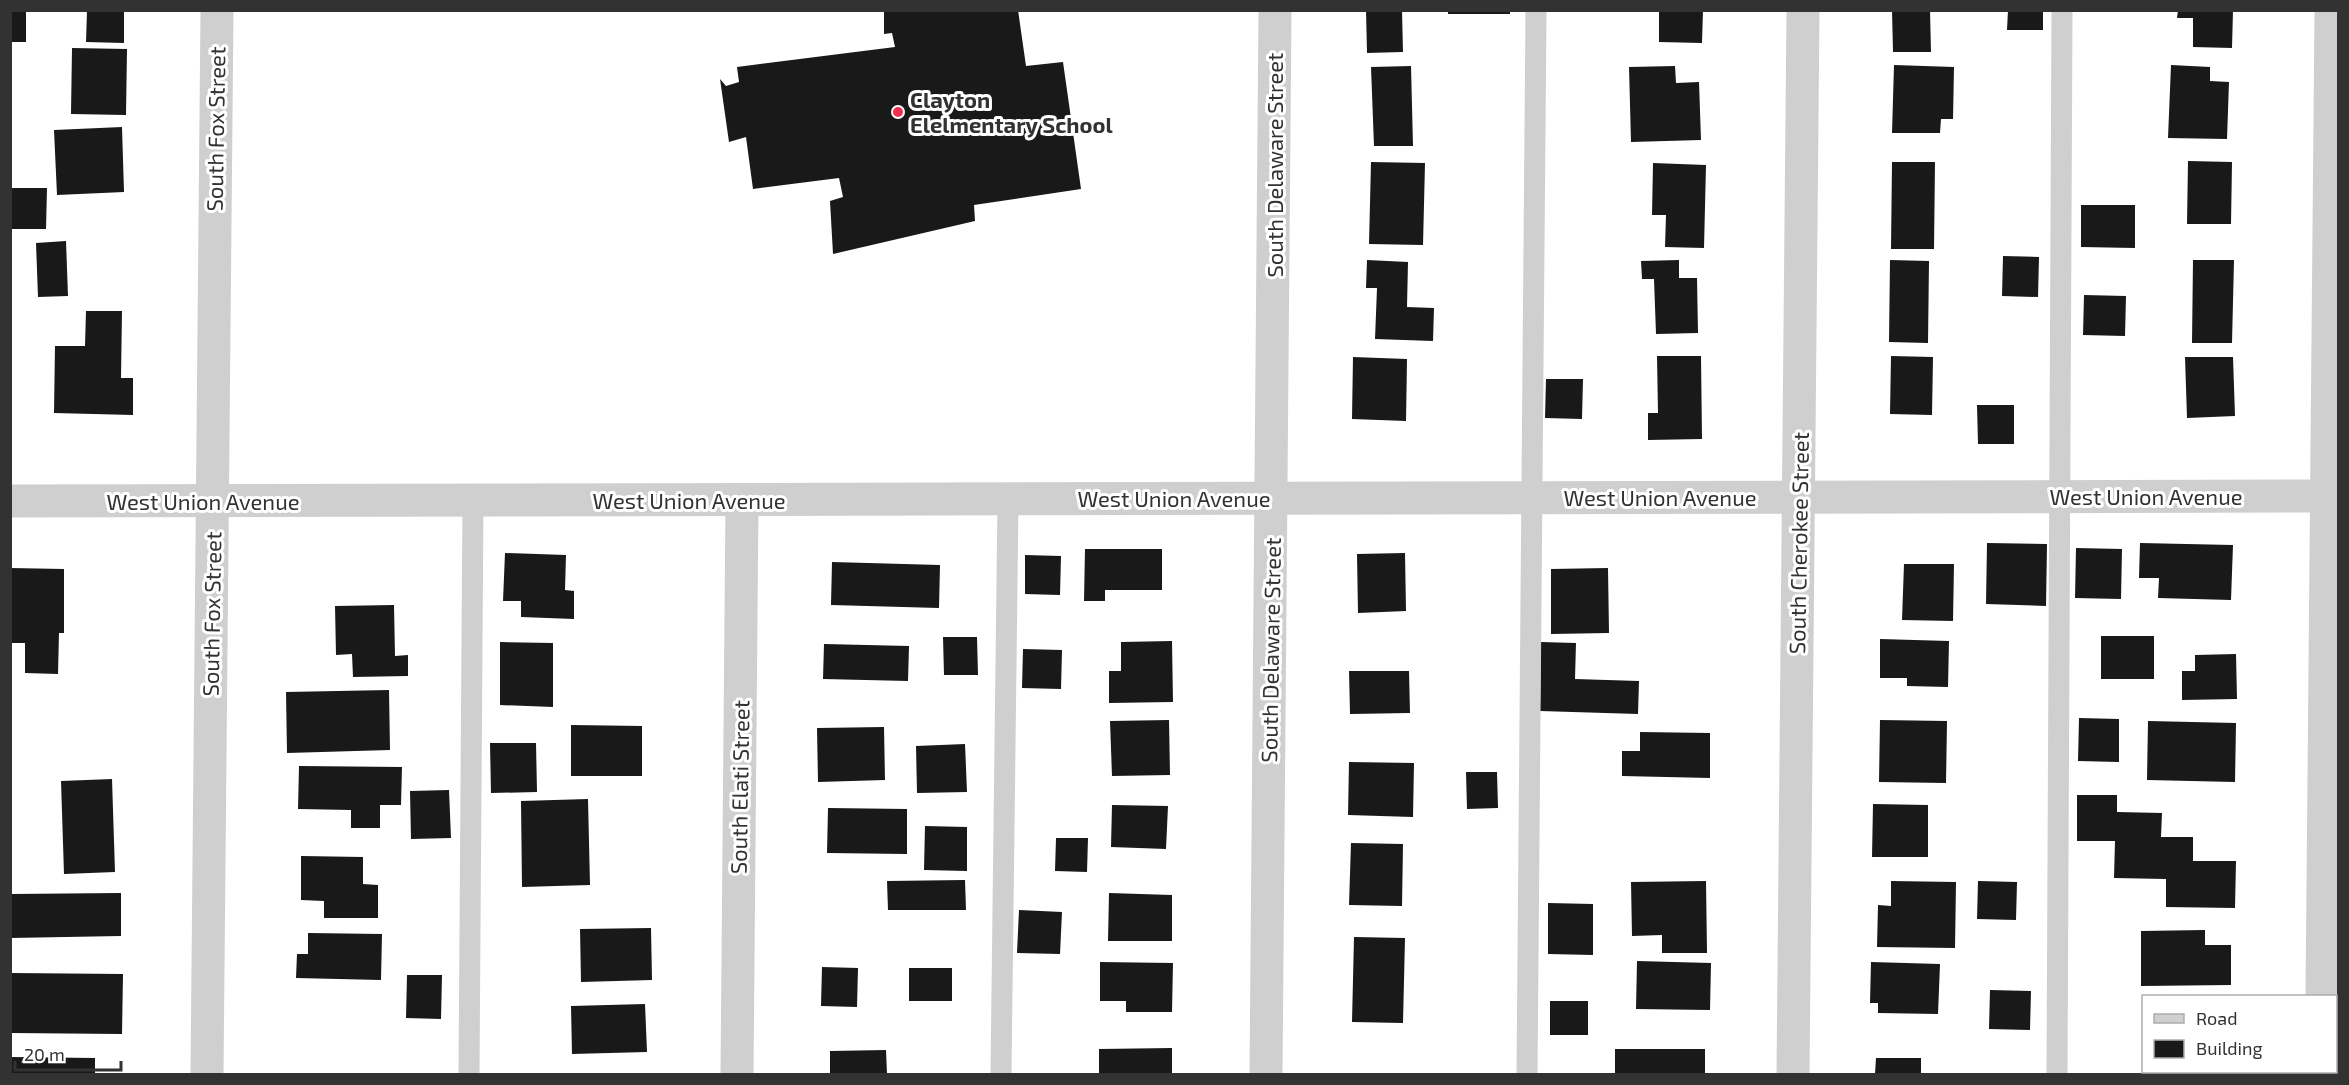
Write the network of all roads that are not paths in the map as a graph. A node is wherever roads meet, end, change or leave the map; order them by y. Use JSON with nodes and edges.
{"nodes":[{"id":1,"x":217,"y":10,"type":"edge"},
{"id":2,"x":1275,"y":10,"type":"edge"},
{"id":3,"x":1536,"y":10,"type":"edge"},
{"id":4,"x":1803,"y":10,"type":"edge"},
{"id":5,"x":2062,"y":10,"type":"edge"},
{"id":6,"x":2331,"y":10,"type":"edge"},
{"id":7,"x":2059,"y":496,"type":"junction"},
{"id":8,"x":2332,"y":496,"type":"edge"},
{"id":9,"x":1532,"y":497,"type":"junction"},
{"id":10,"x":1799,"y":497,"type":"junction"},
{"id":11,"x":1271,"y":498,"type":"junction"},
{"id":12,"x":1008,"y":499,"type":"junction"},
{"id":13,"x":473,"y":500,"type":"junction"},
{"id":14,"x":742,"y":500,"type":"junction"},
{"id":15,"x":10,"y":501,"type":"edge"},
{"id":16,"x":212,"y":501,"type":"junction"},
{"id":17,"x":2322,"y":995,"type":"edge"},
{"id":18,"x":207,"y":1074,"type":"edge"},
{"id":19,"x":469,"y":1074,"type":"edge"},
{"id":20,"x":736,"y":1074,"type":"edge"},
{"id":21,"x":1001,"y":1074,"type":"edge"},
{"id":22,"x":1266,"y":1074,"type":"edge"},
{"id":23,"x":1527,"y":1074,"type":"edge"},
{"id":24,"x":1793,"y":1074,"type":"edge"},
{"id":25,"x":2057,"y":1074,"type":"edge"}],
"edges":[{"from":1,"to":16,"type":"street","name":"South Fox Street"},
{"from":2,"to":11,"type":"street","name":"South Delaware Street"},
{"from":3,"to":9,"type":"lane"},
{"from":4,"to":10,"type":"street","name":"South Cherokee Street"},
{"from":5,"to":7,"type":"lane"},
{"from":6,"to":8,"type":"street"},
{"from":7,"to":8,"type":"street","name":"West Union Avenue"},
{"from":7,"to":10,"type":"street","name":"West Union Avenue"},
{"from":7,"to":25,"type":"lane"},
{"from":8,"to":17,"type":"street"},
{"from":9,"to":10,"type":"street","name":"West Union Avenue"},
{"from":9,"to":11,"type":"street","name":"West Union Avenue"},
{"from":9,"to":23,"type":"lane"},
{"from":10,"to":24,"type":"street","name":"South Cherokee Street"},
{"from":11,"to":12,"type":"street","name":"West Union Avenue"},
{"from":11,"to":22,"type":"street","name":"South Delaware Street"},
{"from":12,"to":14,"type":"street","name":"West Union Avenue"},
{"from":12,"to":21,"type":"lane"},
{"from":13,"to":14,"type":"street","name":"West Union Avenue"},
{"from":13,"to":16,"type":"street","name":"West Union Avenue"},
{"from":13,"to":19,"type":"lane"},
{"from":14,"to":20,"type":"street","name":"South Elati Street"},
{"from":15,"to":16,"type":"street","name":"West Union Avenue"},
{"from":16,"to":18,"type":"street","name":"South Fox Street"}]}
